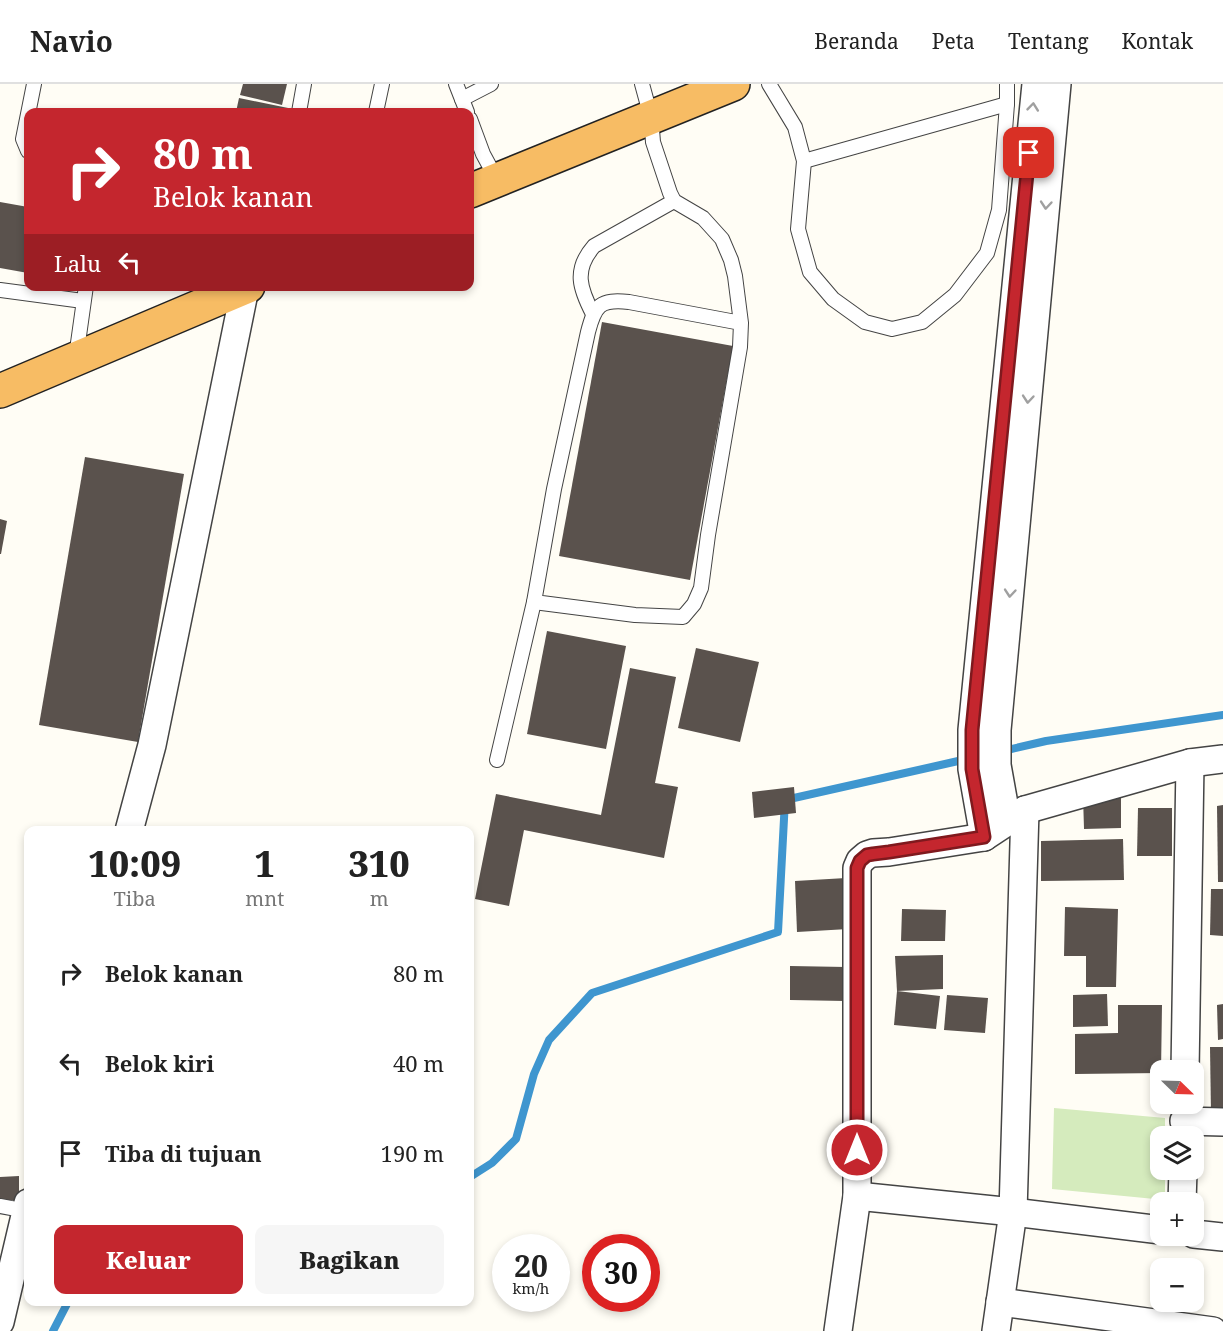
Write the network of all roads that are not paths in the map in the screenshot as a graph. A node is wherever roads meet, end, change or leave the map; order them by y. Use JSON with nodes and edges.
{"nodes":[{"id":1,"x":34,"y":84,"type":"edge"},
{"id":2,"x":304,"y":84,"type":"edge"},
{"id":3,"x":382,"y":84,"type":"edge"},
{"id":4,"x":456,"y":84,"type":"edge"},
{"id":5,"x":491,"y":84,"type":"edge"},
{"id":6,"x":642,"y":84,"type":"edge"},
{"id":7,"x":733,"y":84,"type":"edge"},
{"id":8,"x":769,"y":84,"type":"edge"},
{"id":9,"x":1007,"y":84,"type":"edge"},
{"id":10,"x":1036,"y":84,"type":"edge"},
{"id":11,"x":1057,"y":84,"type":"edge"},
{"id":12,"x":462,"y":99,"type":"junction"},
{"id":13,"x":1007,"y":104,"type":"junction"},
{"id":14,"x":29,"y":108,"type":"edge"},
{"id":15,"x":300,"y":108,"type":"edge"},
{"id":16,"x":377,"y":108,"type":"edge"},
{"id":17,"x":465,"y":108,"type":"edge"},
{"id":18,"x":651,"y":117,"type":"junction"},
{"id":19,"x":474,"y":130,"type":"edge"},
{"id":20,"x":804,"y":161,"type":"junction"},
{"id":21,"x":483,"y":186,"type":"edge"},
{"id":22,"x":674,"y":201,"type":"junction"},
{"id":23,"x":0,"y":290,"type":"edge"},
{"id":24,"x":85,"y":291,"type":"edge"},
{"id":25,"x":238,"y":291,"type":"edge"},
{"id":26,"x":246,"y":291,"type":"edge"},
{"id":27,"x":83,"y":301,"type":"junction"},
{"id":28,"x":593,"y":314,"type":"junction"},
{"id":29,"x":741,"y":323,"type":"junction"},
{"id":30,"x":76,"y":359,"type":"junction"},
{"id":31,"x":0,"y":391,"type":"edge"},
{"id":32,"x":534,"y":602,"type":"junction"},
{"id":33,"x":985,"y":730,"type":"junction"},
{"id":34,"x":1223,"y":759,"type":"edge"},
{"id":35,"x":497,"y":760,"type":"dead end"},
{"id":36,"x":1190,"y":763,"type":"junction"},
{"id":37,"x":984,"y":767,"type":"junction"},
{"id":38,"x":1016,"y":816,"type":"junction"},
{"id":39,"x":130,"y":826,"type":"edge"},
{"id":40,"x":984,"y":837,"type":"junction"},
{"id":41,"x":1185,"y":1060,"type":"edge"},
{"id":42,"x":1184,"y":1121,"type":"edge"},
{"id":43,"x":1223,"y":1122,"type":"edge"},
{"id":44,"x":857,"y":1196,"type":"junction"},
{"id":45,"x":0,"y":1206,"type":"edge"},
{"id":46,"x":24,"y":1207,"type":"edge"},
{"id":47,"x":1013,"y":1212,"type":"junction"},
{"id":48,"x":24,"y":1223,"type":"edge"},
{"id":49,"x":1150,"y":1229,"type":"edge"},
{"id":50,"x":1204,"y":1235,"type":"edge"},
{"id":51,"x":1223,"y":1237,"type":"edge"},
{"id":52,"x":1000,"y":1302,"type":"junction"},
{"id":53,"x":0,"y":1322,"type":"edge"},
{"id":54,"x":1143,"y":1326,"type":"edge"},
{"id":55,"x":838,"y":1331,"type":"edge"},
{"id":56,"x":996,"y":1331,"type":"edge"},
{"id":57,"x":1213,"y":1331,"type":"edge"}],
"edges":[{"from":1,"to":14,"type":"lane"},
{"from":2,"to":15,"type":"lane"},
{"from":3,"to":16,"type":"lane"},
{"from":4,"to":12,"type":"lane"},
{"from":5,"to":12,"type":"lane"},
{"from":6,"to":18,"type":"lane"},
{"from":7,"to":18,"type":"highway"},
{"from":8,"to":20,"type":"lane"},
{"from":9,"to":13,"type":"lane"},
{"from":33,"to":10,"type":"street","one_way":true},
{"from":11,"to":33,"type":"street","one_way":true},
{"from":12,"to":17,"type":"lane"},
{"from":13,"to":20,"type":"lane"},
{"from":13,"to":20,"type":"lane"},
{"from":18,"to":21,"type":"highway"},
{"from":18,"to":22,"type":"lane"},
{"from":19,"to":21,"type":"lane"},
{"from":22,"to":28,"type":"lane"},
{"from":22,"to":29,"type":"lane"},
{"from":23,"to":27,"type":"lane"},
{"from":24,"to":27,"type":"lane"},
{"from":25,"to":30,"type":"highway"},
{"from":26,"to":39,"type":"street"},
{"from":27,"to":30,"type":"lane"},
{"from":28,"to":29,"type":"lane"},
{"from":28,"to":32,"type":"lane"},
{"from":29,"to":32,"type":"lane"},
{"from":30,"to":31,"type":"highway"},
{"from":32,"to":35,"type":"lane"},
{"from":33,"to":37,"type":"street"},
{"from":34,"to":36,"type":"street"},
{"from":36,"to":38,"type":"street"},
{"from":36,"to":41,"type":"street"},
{"from":37,"to":38,"type":"street"},
{"from":37,"to":40,"type":"street"},
{"from":38,"to":40,"type":"street"},
{"from":38,"to":47,"type":"street"},
{"from":40,"to":44,"type":"street"},
{"from":42,"to":43,"type":"street"},
{"from":44,"to":47,"type":"street"},
{"from":44,"to":55,"type":"street"},
{"from":45,"to":46,"type":"lane"},
{"from":47,"to":49,"type":"street"},
{"from":47,"to":52,"type":"street"},
{"from":48,"to":53,"type":"street"},
{"from":50,"to":51,"type":"street"},
{"from":52,"to":54,"type":"street"},
{"from":52,"to":56,"type":"street"},
{"from":54,"to":57,"type":"street"}]}
